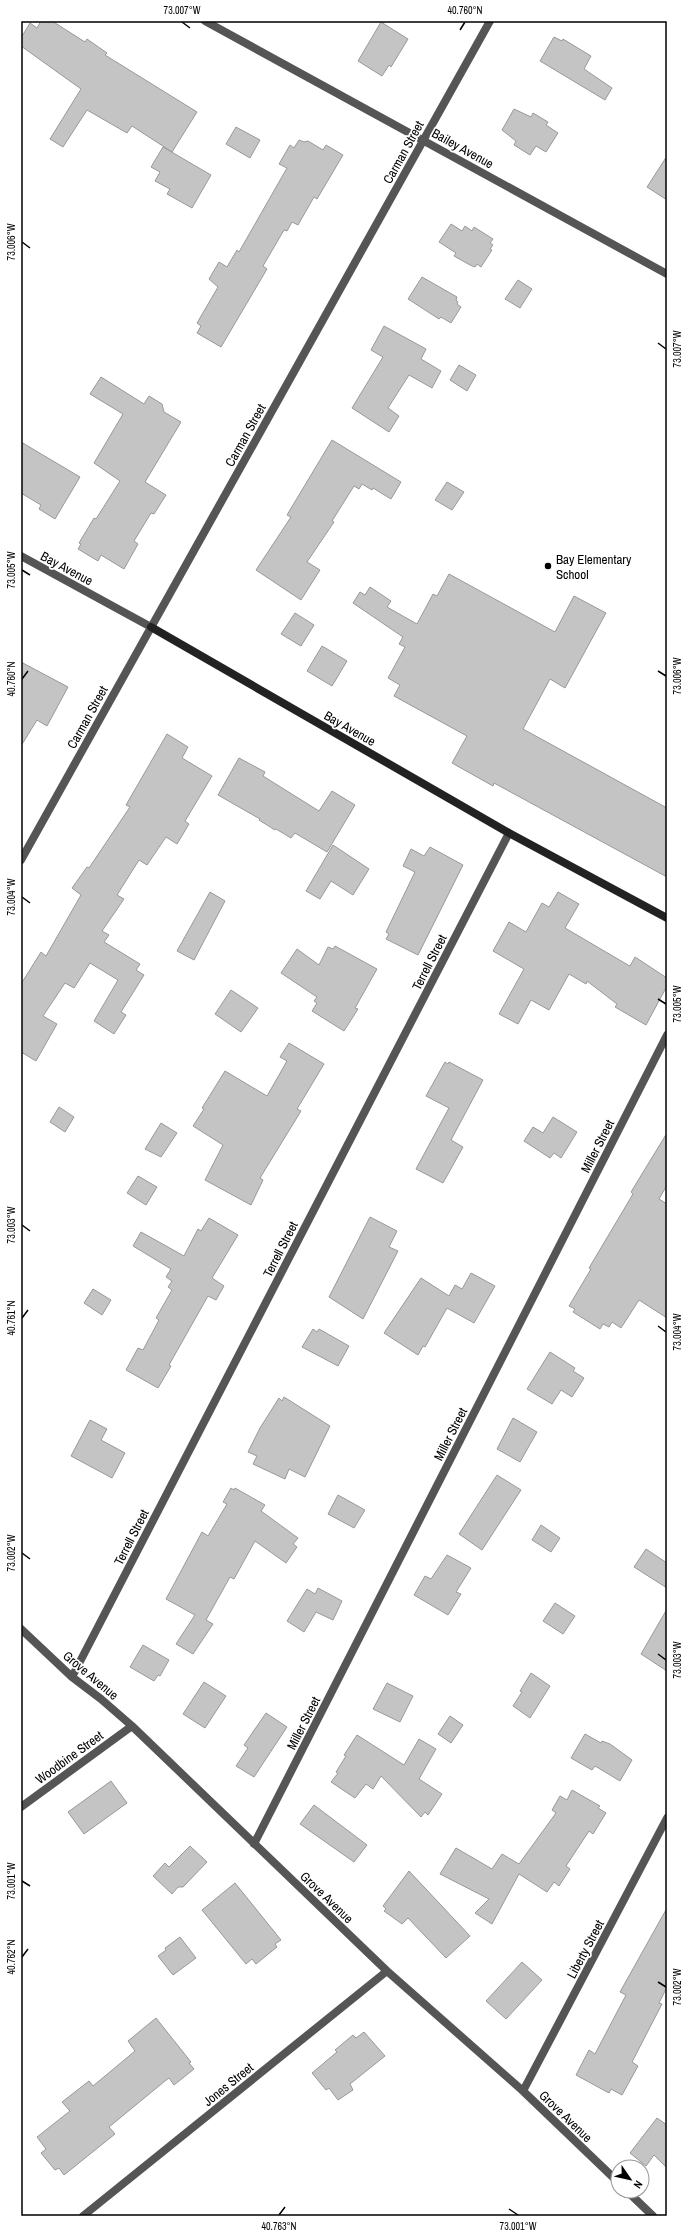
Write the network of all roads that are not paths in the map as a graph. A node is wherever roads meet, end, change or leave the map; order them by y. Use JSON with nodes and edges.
{"nodes":[{"id":1,"x":205,"y":21,"type":"edge"},
{"id":2,"x":490,"y":21,"type":"edge"},
{"id":3,"x":424,"y":141,"type":"junction"},
{"id":4,"x":667,"y":274,"type":"edge"},
{"id":5,"x":21,"y":556,"type":"edge"},
{"id":6,"x":151,"y":627,"type":"junction"},
{"id":7,"x":508,"y":833,"type":"junction"},
{"id":8,"x":21,"y":860,"type":"edge"},
{"id":9,"x":667,"y":918,"type":"edge"},
{"id":10,"x":667,"y":1035,"type":"edge"},
{"id":11,"x":21,"y":1629,"type":"edge"},
{"id":12,"x":72,"y":1676,"type":"junction"},
{"id":13,"x":132,"y":1726,"type":"junction"},
{"id":14,"x":21,"y":1807,"type":"edge"},
{"id":15,"x":667,"y":1818,"type":"edge"},
{"id":16,"x":254,"y":1844,"type":"junction"},
{"id":17,"x":387,"y":1972,"type":"junction"},
{"id":18,"x":524,"y":2091,"type":"junction"},
{"id":19,"x":610,"y":2174,"type":"edge"},
{"id":20,"x":635,"y":2199,"type":"edge"},
{"id":21,"x":83,"y":2216,"type":"edge"},
{"id":22,"x":653,"y":2216,"type":"edge"}],
"edges":[{"from":1,"to":3,"type":"street","name":"Bailey Avenue"},
{"from":2,"to":3,"type":"street","name":"Carman Street"},
{"from":3,"to":4,"type":"street","name":"Bailey Avenue"},
{"from":3,"to":6,"type":"street","name":"Carman Street"},
{"from":5,"to":6,"type":"street","name":"Bay Avenue"},
{"from":6,"to":7,"type":"street","name":"Bay Avenue"},
{"from":6,"to":8,"type":"street","name":"Carman Street"},
{"from":7,"to":9,"type":"street","name":"Bay Avenue"},
{"from":7,"to":12,"type":"street","name":"Terrell Street"},
{"from":10,"to":16,"type":"street","name":"Miller Street"},
{"from":11,"to":12,"type":"street","name":"Grove Avenue"},
{"from":12,"to":13,"type":"street","name":"Grove Avenue"},
{"from":13,"to":14,"type":"street","name":"Woodbine Street"},
{"from":13,"to":16,"type":"street","name":"Grove Avenue"},
{"from":15,"to":18,"type":"street","name":"Liberty Street"},
{"from":16,"to":17,"type":"street","name":"Grove Avenue"},
{"from":17,"to":18,"type":"street","name":"Grove Avenue"},
{"from":17,"to":21,"type":"street","name":"Jones Street"},
{"from":18,"to":19,"type":"street","name":"Grove Avenue"},
{"from":20,"to":22,"type":"street"}]}
